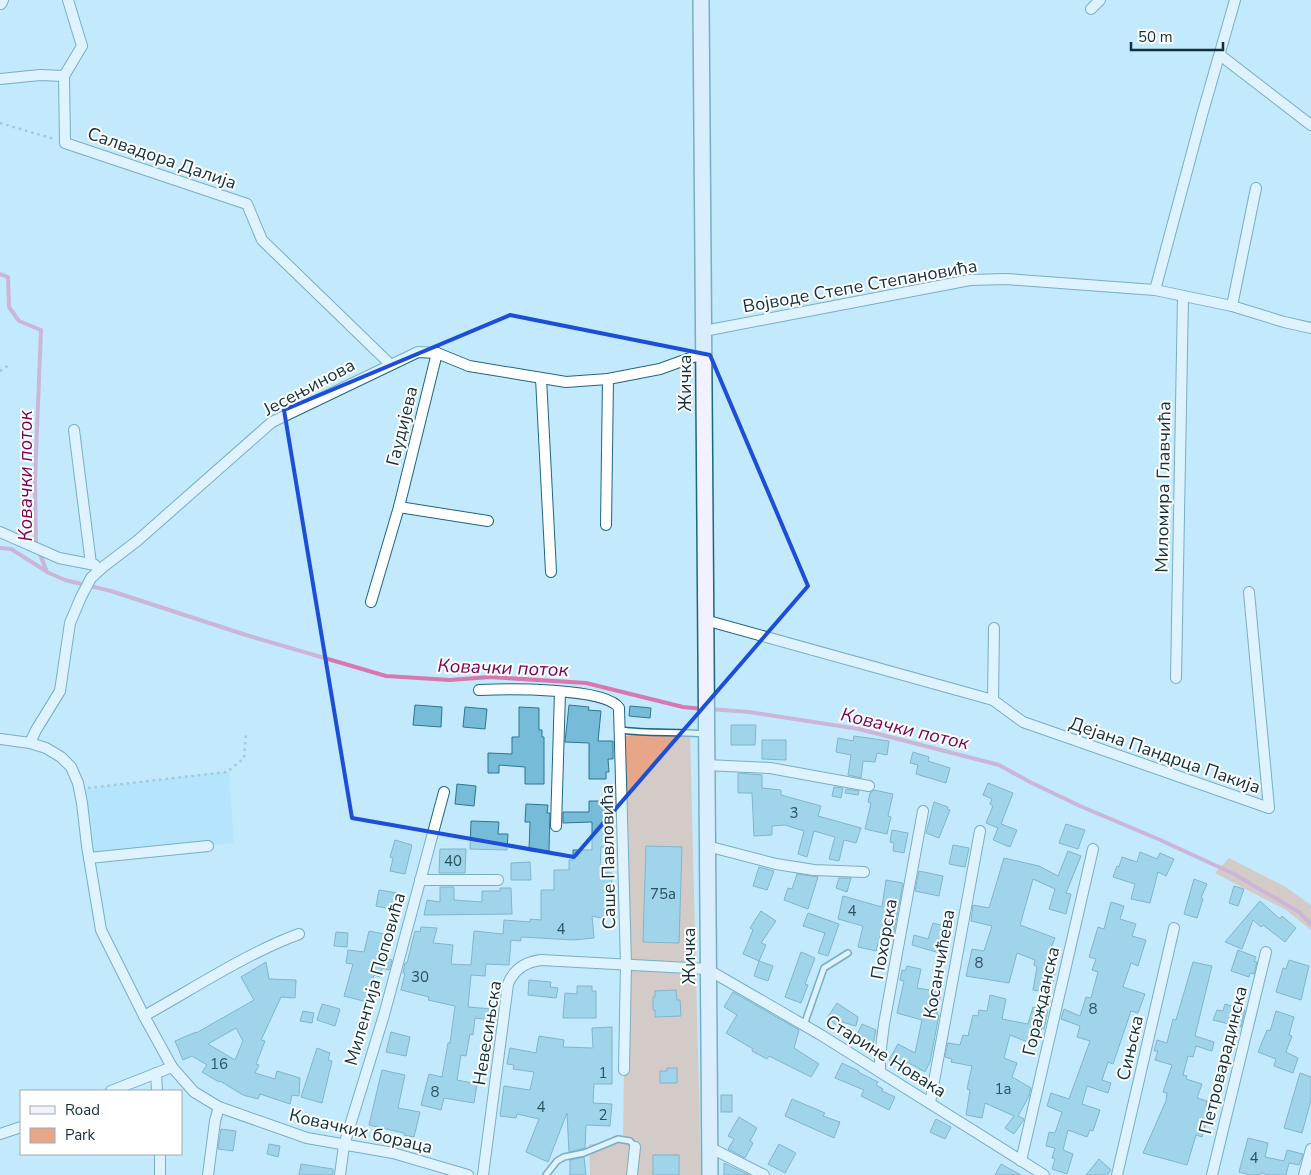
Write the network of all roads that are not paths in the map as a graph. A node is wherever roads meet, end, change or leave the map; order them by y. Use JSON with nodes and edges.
{"nodes":[{"id":1,"x":68,"y":0,"type":"edge"},
{"id":2,"x":701,"y":0,"type":"edge"},
{"id":3,"x":1100,"y":0,"type":"edge"},
{"id":4,"x":1235,"y":0,"type":"edge"},
{"id":5,"x":1091,"y":9,"type":"dead end"},
{"id":6,"x":1220,"y":55,"type":"junction"},
{"id":7,"x":64,"y":76,"type":"junction"},
{"id":8,"x":0,"y":79,"type":"edge"},
{"id":9,"x":1311,"y":125,"type":"edge"},
{"id":10,"x":1256,"y":188,"type":"dead end"},
{"id":11,"x":1155,"y":290,"type":"junction"},
{"id":12,"x":1183,"y":297,"type":"junction"},
{"id":13,"x":1232,"y":306,"type":"junction"},
{"id":14,"x":1311,"y":328,"type":"edge"},
{"id":15,"x":704,"y":331,"type":"junction"},
{"id":16,"x":437,"y":353,"type":"junction"},
{"id":17,"x":704,"y":353,"type":"junction"},
{"id":18,"x":390,"y":364,"type":"junction"},
{"id":19,"x":541,"y":378,"type":"junction"},
{"id":20,"x":608,"y":379,"type":"junction"},
{"id":21,"x":74,"y":430,"type":"dead end"},
{"id":22,"x":399,"y":507,"type":"junction"},
{"id":23,"x":488,"y":521,"type":"dead end"},
{"id":24,"x":606,"y":525,"type":"dead end"},
{"id":25,"x":0,"y":532,"type":"edge"},
{"id":26,"x":91,"y":564,"type":"junction"},
{"id":27,"x":103,"y":567,"type":"junction"},
{"id":28,"x":551,"y":572,"type":"dead end"},
{"id":29,"x":1249,"y":592,"type":"dead end"},
{"id":30,"x":371,"y":602,"type":"dead end"},
{"id":31,"x":705,"y":620,"type":"junction"},
{"id":32,"x":994,"y":628,"type":"dead end"},
{"id":33,"x":1176,"y":678,"type":"dead end"},
{"id":34,"x":479,"y":690,"type":"dead end"},
{"id":35,"x":560,"y":692,"type":"junction"},
{"id":36,"x":993,"y":700,"type":"junction"},
{"id":37,"x":621,"y":730,"type":"junction"},
{"id":38,"x":706,"y":730,"type":"junction"},
{"id":39,"x":0,"y":739,"type":"edge"},
{"id":40,"x":30,"y":743,"type":"junction"},
{"id":41,"x":706,"y":765,"type":"junction"},
{"id":42,"x":869,"y":786,"type":"dead end"},
{"id":43,"x":444,"y":792,"type":"dead end"},
{"id":44,"x":923,"y":811,"type":"dead end"},
{"id":45,"x":556,"y":826,"type":"dead end"},
{"id":46,"x":980,"y":832,"type":"dead end"},
{"id":47,"x":208,"y":846,"type":"dead end"},
{"id":48,"x":706,"y":846,"type":"junction"},
{"id":49,"x":1093,"y":849,"type":"dead end"},
{"id":50,"x":89,"y":858,"type":"junction"},
{"id":51,"x":864,"y":872,"type":"dead end"},
{"id":52,"x":420,"y":880,"type":"junction"},
{"id":53,"x":498,"y":880,"type":"dead end"},
{"id":54,"x":1174,"y":928,"type":"dead end"},
{"id":55,"x":299,"y":934,"type":"dead end"},
{"id":56,"x":1266,"y":952,"type":"dead end"},
{"id":57,"x":848,"y":953,"type":"dead end"},
{"id":58,"x":626,"y":964,"type":"junction"},
{"id":59,"x":707,"y":969,"type":"junction"},
{"id":60,"x":144,"y":1016,"type":"junction"},
{"id":61,"x":804,"y":1025,"type":"junction"},
{"id":62,"x":172,"y":1067,"type":"junction"},
{"id":63,"x":624,"y":1070,"type":"dead end"},
{"id":64,"x":880,"y":1072,"type":"junction"},
{"id":65,"x":156,"y":1073,"type":"junction"},
{"id":66,"x":114,"y":1090,"type":"edge"},
{"id":67,"x":157,"y":1090,"type":"edge"},
{"id":68,"x":930,"y":1103,"type":"junction"},
{"id":69,"x":219,"y":1107,"type":"junction"},
{"id":70,"x":20,"y":1127,"type":"edge"},
{"id":71,"x":0,"y":1134,"type":"edge"},
{"id":72,"x":344,"y":1145,"type":"junction"},
{"id":73,"x":709,"y":1146,"type":"junction"},
{"id":74,"x":635,"y":1147,"type":"joint"},
{"id":75,"x":1311,"y":1149,"type":"edge"},
{"id":76,"x":160,"y":1155,"type":"edge"},
{"id":77,"x":1022,"y":1160,"type":"junction"},
{"id":78,"x":160,"y":1175,"type":"edge"},
{"id":79,"x":208,"y":1175,"type":"edge"},
{"id":80,"x":340,"y":1175,"type":"edge"},
{"id":81,"x":468,"y":1175,"type":"edge"},
{"id":82,"x":483,"y":1175,"type":"edge"},
{"id":83,"x":546,"y":1175,"type":"edge"},
{"id":84,"x":632,"y":1175,"type":"edge"},
{"id":85,"x":710,"y":1175,"type":"edge"},
{"id":86,"x":764,"y":1175,"type":"edge"},
{"id":87,"x":1044,"y":1175,"type":"edge"},
{"id":88,"x":1117,"y":1175,"type":"edge"},
{"id":89,"x":1212,"y":1175,"type":"edge"},
{"id":90,"x":1304,"y":1175,"type":"edge"}],
"edges":[{"from":1,"to":7,"type":"street"},
{"from":2,"to":15,"type":"main road","name":"Жичка"},
{"from":3,"to":5,"type":"street"},
{"from":4,"to":6,"type":"street"},
{"from":6,"to":9,"type":"street"},
{"from":6,"to":11,"type":"street"},
{"from":7,"to":8,"type":"street"},
{"from":7,"to":18,"type":"street","name":"Салвадора Далија"},
{"from":10,"to":13,"type":"street"},
{"from":11,"to":12,"type":"street","name":"Војводе Степе Степановића"},
{"from":11,"to":15,"type":"street","name":"Војводе Степе Степановића"},
{"from":12,"to":13,"type":"street","name":"Војводе Степе Степановића"},
{"from":12,"to":33,"type":"street","name":"Миломира Главчића"},
{"from":13,"to":14,"type":"street","name":"Војводе Степе Степановића"},
{"from":15,"to":17,"type":"main road","name":"Жичка"},
{"from":16,"to":18,"type":"street","name":"Јесењинова"},
{"from":16,"to":19,"type":"street","name":"Јесењинова"},
{"from":16,"to":22,"type":"street","name":"Гаудијева"},
{"from":17,"to":20,"type":"street","name":"Јесењинова"},
{"from":17,"to":31,"type":"main road","name":"Жичка"},
{"from":18,"to":27,"type":"street","name":"Јесењинова"},
{"from":19,"to":20,"type":"street","name":"Јесењинова"},
{"from":19,"to":28,"type":"street"},
{"from":20,"to":24,"type":"street"},
{"from":21,"to":26,"type":"street"},
{"from":22,"to":23,"type":"street"},
{"from":22,"to":30,"type":"street","name":"Гаудијева"},
{"from":25,"to":26,"type":"street"},
{"from":26,"to":27,"type":"street"},
{"from":27,"to":40,"type":"street","name":"Јесењинова"},
{"from":29,"to":36,"type":"street","name":"Дејана Пандрца Пакија"},
{"from":31,"to":36,"type":"street","name":"Дејана Пандрца Пакија"},
{"from":31,"to":38,"type":"main road","name":"Жичка"},
{"from":32,"to":36,"type":"street"},
{"from":34,"to":35,"type":"street","name":"Саше Павловића"},
{"from":35,"to":37,"type":"street","name":"Саше Павловића"},
{"from":35,"to":45,"type":"street"},
{"from":37,"to":38,"type":"lane"},
{"from":37,"to":58,"type":"street","name":"Саше Павловића"},
{"from":38,"to":41,"type":"main road","name":"Жичка"},
{"from":39,"to":40,"type":"street","name":"Ковачких бораца"},
{"from":40,"to":50,"type":"street","name":"Ковачких бораца"},
{"from":41,"to":42,"type":"street"},
{"from":41,"to":48,"type":"main road","name":"Жичка"},
{"from":43,"to":52,"type":"street","name":"Милентија Поповића"},
{"from":44,"to":64,"type":"street","name":"Похорска"},
{"from":46,"to":68,"type":"street","name":"Косанчићева"},
{"from":47,"to":50,"type":"street"},
{"from":48,"to":51,"type":"street"},
{"from":48,"to":59,"type":"main road","name":"Жичка"},
{"from":49,"to":77,"type":"street","name":"Горажданска"},
{"from":50,"to":60,"type":"street","name":"Ковачких бораца"},
{"from":52,"to":53,"type":"street"},
{"from":52,"to":72,"type":"street","name":"Милентија Поповића"},
{"from":54,"to":88,"type":"street","name":"Сињска"},
{"from":55,"to":60,"type":"street"},
{"from":56,"to":89,"type":"street","name":"Петроварадинска"},
{"from":57,"to":61,"type":"lane"},
{"from":58,"to":59,"type":"street","name":"Невесињска"},
{"from":58,"to":63,"type":"street","name":"Саше Павловића"},
{"from":58,"to":82,"type":"street","name":"Невесињска"},
{"from":59,"to":61,"type":"street","name":"Старине Новака"},
{"from":59,"to":73,"type":"main road","name":"Жичка"},
{"from":60,"to":62,"type":"street","name":"Ковачких бораца"},
{"from":61,"to":64,"type":"street","name":"Старине Новака"},
{"from":62,"to":65,"type":"street"},
{"from":62,"to":69,"type":"street","name":"Ковачких бораца"},
{"from":64,"to":68,"type":"street","name":"Старине Новака"},
{"from":65,"to":66,"type":"street"},
{"from":65,"to":67,"type":"street"},
{"from":68,"to":77,"type":"street","name":"Старине Новака"},
{"from":69,"to":72,"type":"street","name":"Ковачких бораца"},
{"from":69,"to":79,"type":"street"},
{"from":70,"to":71,"type":"street"},
{"from":72,"to":80,"type":"street","name":"Милентија Поповића"},
{"from":72,"to":81,"type":"street","name":"Ковачких бораца"},
{"from":73,"to":85,"type":"main road","name":"Жичка"},
{"from":73,"to":86,"type":"street"},
{"from":74,"to":83,"type":"lane"},
{"from":74,"to":84,"type":"street"},
{"from":75,"to":90,"type":"street"},
{"from":76,"to":78,"type":"street"},
{"from":77,"to":87,"type":"street","name":"Старине Новака"}]}
